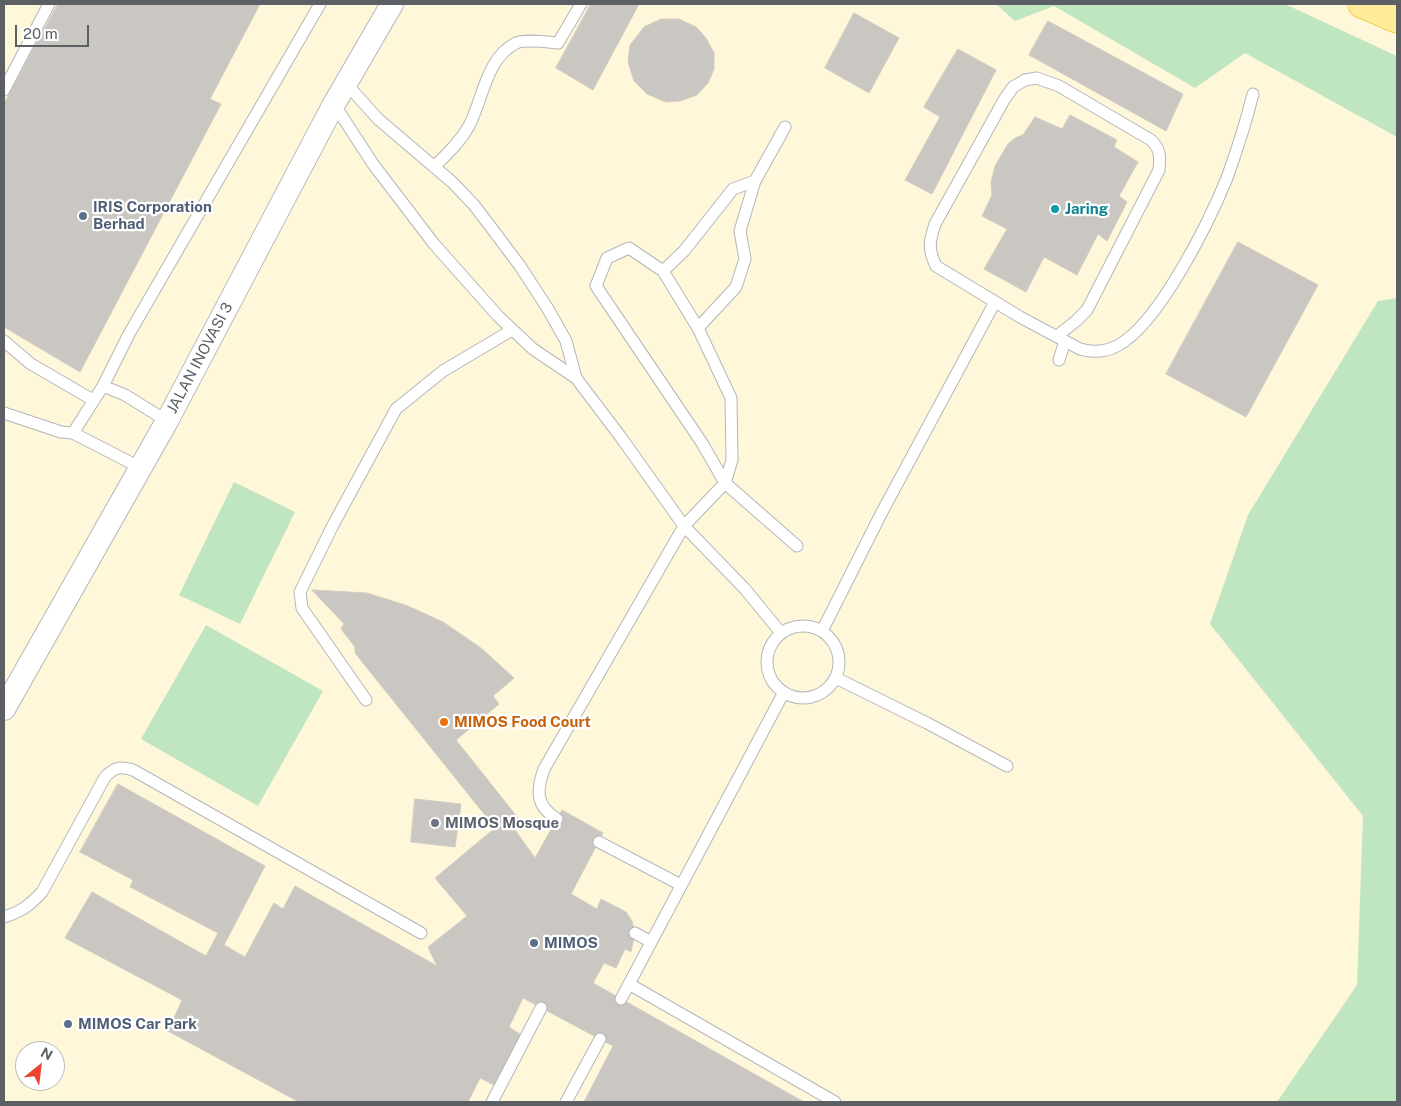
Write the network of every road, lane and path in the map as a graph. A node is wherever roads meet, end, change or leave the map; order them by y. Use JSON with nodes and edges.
{"nodes":[{"id":1,"x":49,"y":4,"type":"edge"},
{"id":2,"x":320,"y":4,"type":"edge"},
{"id":3,"x":392,"y":4,"type":"edge"},
{"id":4,"x":581,"y":4,"type":"edge"},
{"id":5,"x":1362,"y":4,"type":"edge"},
{"id":6,"x":1397,"y":19,"type":"edge"},
{"id":7,"x":348,"y":80,"type":"junction"},
{"id":8,"x":4,"y":90,"type":"edge"},
{"id":9,"x":1253,"y":94,"type":"dead end"},
{"id":10,"x":334,"y":104,"type":"junction"},
{"id":11,"x":785,"y":127,"type":"dead end"},
{"id":12,"x":434,"y":167,"type":"junction"},
{"id":13,"x":755,"y":181,"type":"junction"},
{"id":14,"x":663,"y":271,"type":"junction"},
{"id":15,"x":995,"y":302,"type":"junction"},
{"id":16,"x":698,"y":328,"type":"junction"},
{"id":17,"x":512,"y":330,"type":"junction"},
{"id":18,"x":1061,"y":339,"type":"junction"},
{"id":19,"x":4,"y":341,"type":"edge"},
{"id":20,"x":1059,"y":360,"type":"dead end"},
{"id":21,"x":576,"y":378,"type":"junction"},
{"id":22,"x":103,"y":386,"type":"junction"},
{"id":23,"x":93,"y":400,"type":"junction"},
{"id":24,"x":4,"y":413,"type":"edge"},
{"id":25,"x":167,"y":421,"type":"junction"},
{"id":26,"x":72,"y":433,"type":"junction"},
{"id":27,"x":141,"y":468,"type":"junction"},
{"id":28,"x":725,"y":483,"type":"junction"},
{"id":29,"x":684,"y":526,"type":"junction"},
{"id":30,"x":797,"y":546,"type":"dead end"},
{"id":31,"x":822,"y":631,"type":"junction"},
{"id":32,"x":781,"y":633,"type":"junction"},
{"id":33,"x":836,"y":678,"type":"junction"},
{"id":34,"x":784,"y":692,"type":"junction"},
{"id":35,"x":366,"y":700,"type":"dead end"},
{"id":36,"x":4,"y":709,"type":"edge"},
{"id":37,"x":1007,"y":766,"type":"dead end"},
{"id":38,"x":558,"y":819,"type":"dead end"},
{"id":39,"x":599,"y":842,"type":"dead end"},
{"id":40,"x":681,"y":885,"type":"junction"},
{"id":41,"x":4,"y":917,"type":"edge"},
{"id":42,"x":421,"y":933,"type":"dead end"},
{"id":43,"x":635,"y":933,"type":"dead end"},
{"id":44,"x":651,"y":942,"type":"junction"},
{"id":45,"x":629,"y":984,"type":"junction"},
{"id":46,"x":621,"y":999,"type":"dead end"},
{"id":47,"x":541,"y":1008,"type":"dead end"},
{"id":48,"x":600,"y":1039,"type":"dead end"},
{"id":49,"x":492,"y":1102,"type":"edge"},
{"id":50,"x":566,"y":1102,"type":"edge"},
{"id":51,"x":835,"y":1102,"type":"edge"}],
"edges":[{"from":1,"to":8,"type":"lane"},
{"from":2,"to":22,"type":"lane"},
{"from":3,"to":7,"type":"street","name":"JALAN INOVASI 3"},
{"from":4,"to":12,"type":"lane"},
{"from":5,"to":6,"type":"highway"},
{"from":7,"to":10,"type":"street","name":"JALAN INOVASI 3"},
{"from":7,"to":12,"type":"lane"},
{"from":9,"to":18,"type":"lane"},
{"from":10,"to":17,"type":"lane"},
{"from":10,"to":25,"type":"street","name":"JALAN INOVASI 3"},
{"from":11,"to":13,"type":"lane"},
{"from":12,"to":21,"type":"lane"},
{"from":13,"to":14,"type":"lane"},
{"from":13,"to":16,"type":"lane"},
{"from":14,"to":16,"type":"lane"},
{"from":14,"to":28,"type":"lane"},
{"from":15,"to":18,"type":"lane"},
{"from":15,"to":18,"type":"lane"},
{"from":15,"to":31,"type":"lane"},
{"from":16,"to":28,"type":"lane"},
{"from":17,"to":21,"type":"lane"},
{"from":17,"to":35,"type":"lane"},
{"from":18,"to":20,"type":"lane"},
{"from":19,"to":23,"type":"lane"},
{"from":21,"to":29,"type":"lane"},
{"from":22,"to":23,"type":"lane"},
{"from":22,"to":25,"type":"lane"},
{"from":23,"to":26,"type":"lane"},
{"from":24,"to":26,"type":"lane"},
{"from":25,"to":27,"type":"street","name":"JALAN INOVASI 3"},
{"from":26,"to":27,"type":"lane"},
{"from":27,"to":36,"type":"street","name":"JALAN INOVASI 3"},
{"from":28,"to":29,"type":"lane"},
{"from":28,"to":30,"type":"lane"},
{"from":29,"to":32,"type":"lane"},
{"from":29,"to":38,"type":"lane"},
{"from":31,"to":32,"type":"lane"},
{"from":31,"to":33,"type":"lane"},
{"from":32,"to":34,"type":"lane"},
{"from":33,"to":34,"type":"lane"},
{"from":33,"to":37,"type":"lane"},
{"from":34,"to":40,"type":"lane"},
{"from":39,"to":40,"type":"lane"},
{"from":40,"to":44,"type":"lane"},
{"from":41,"to":42,"type":"lane"},
{"from":43,"to":44,"type":"lane"},
{"from":44,"to":45,"type":"lane"},
{"from":45,"to":46,"type":"lane"},
{"from":45,"to":51,"type":"lane"},
{"from":47,"to":49,"type":"lane"},
{"from":48,"to":50,"type":"lane"}]}
